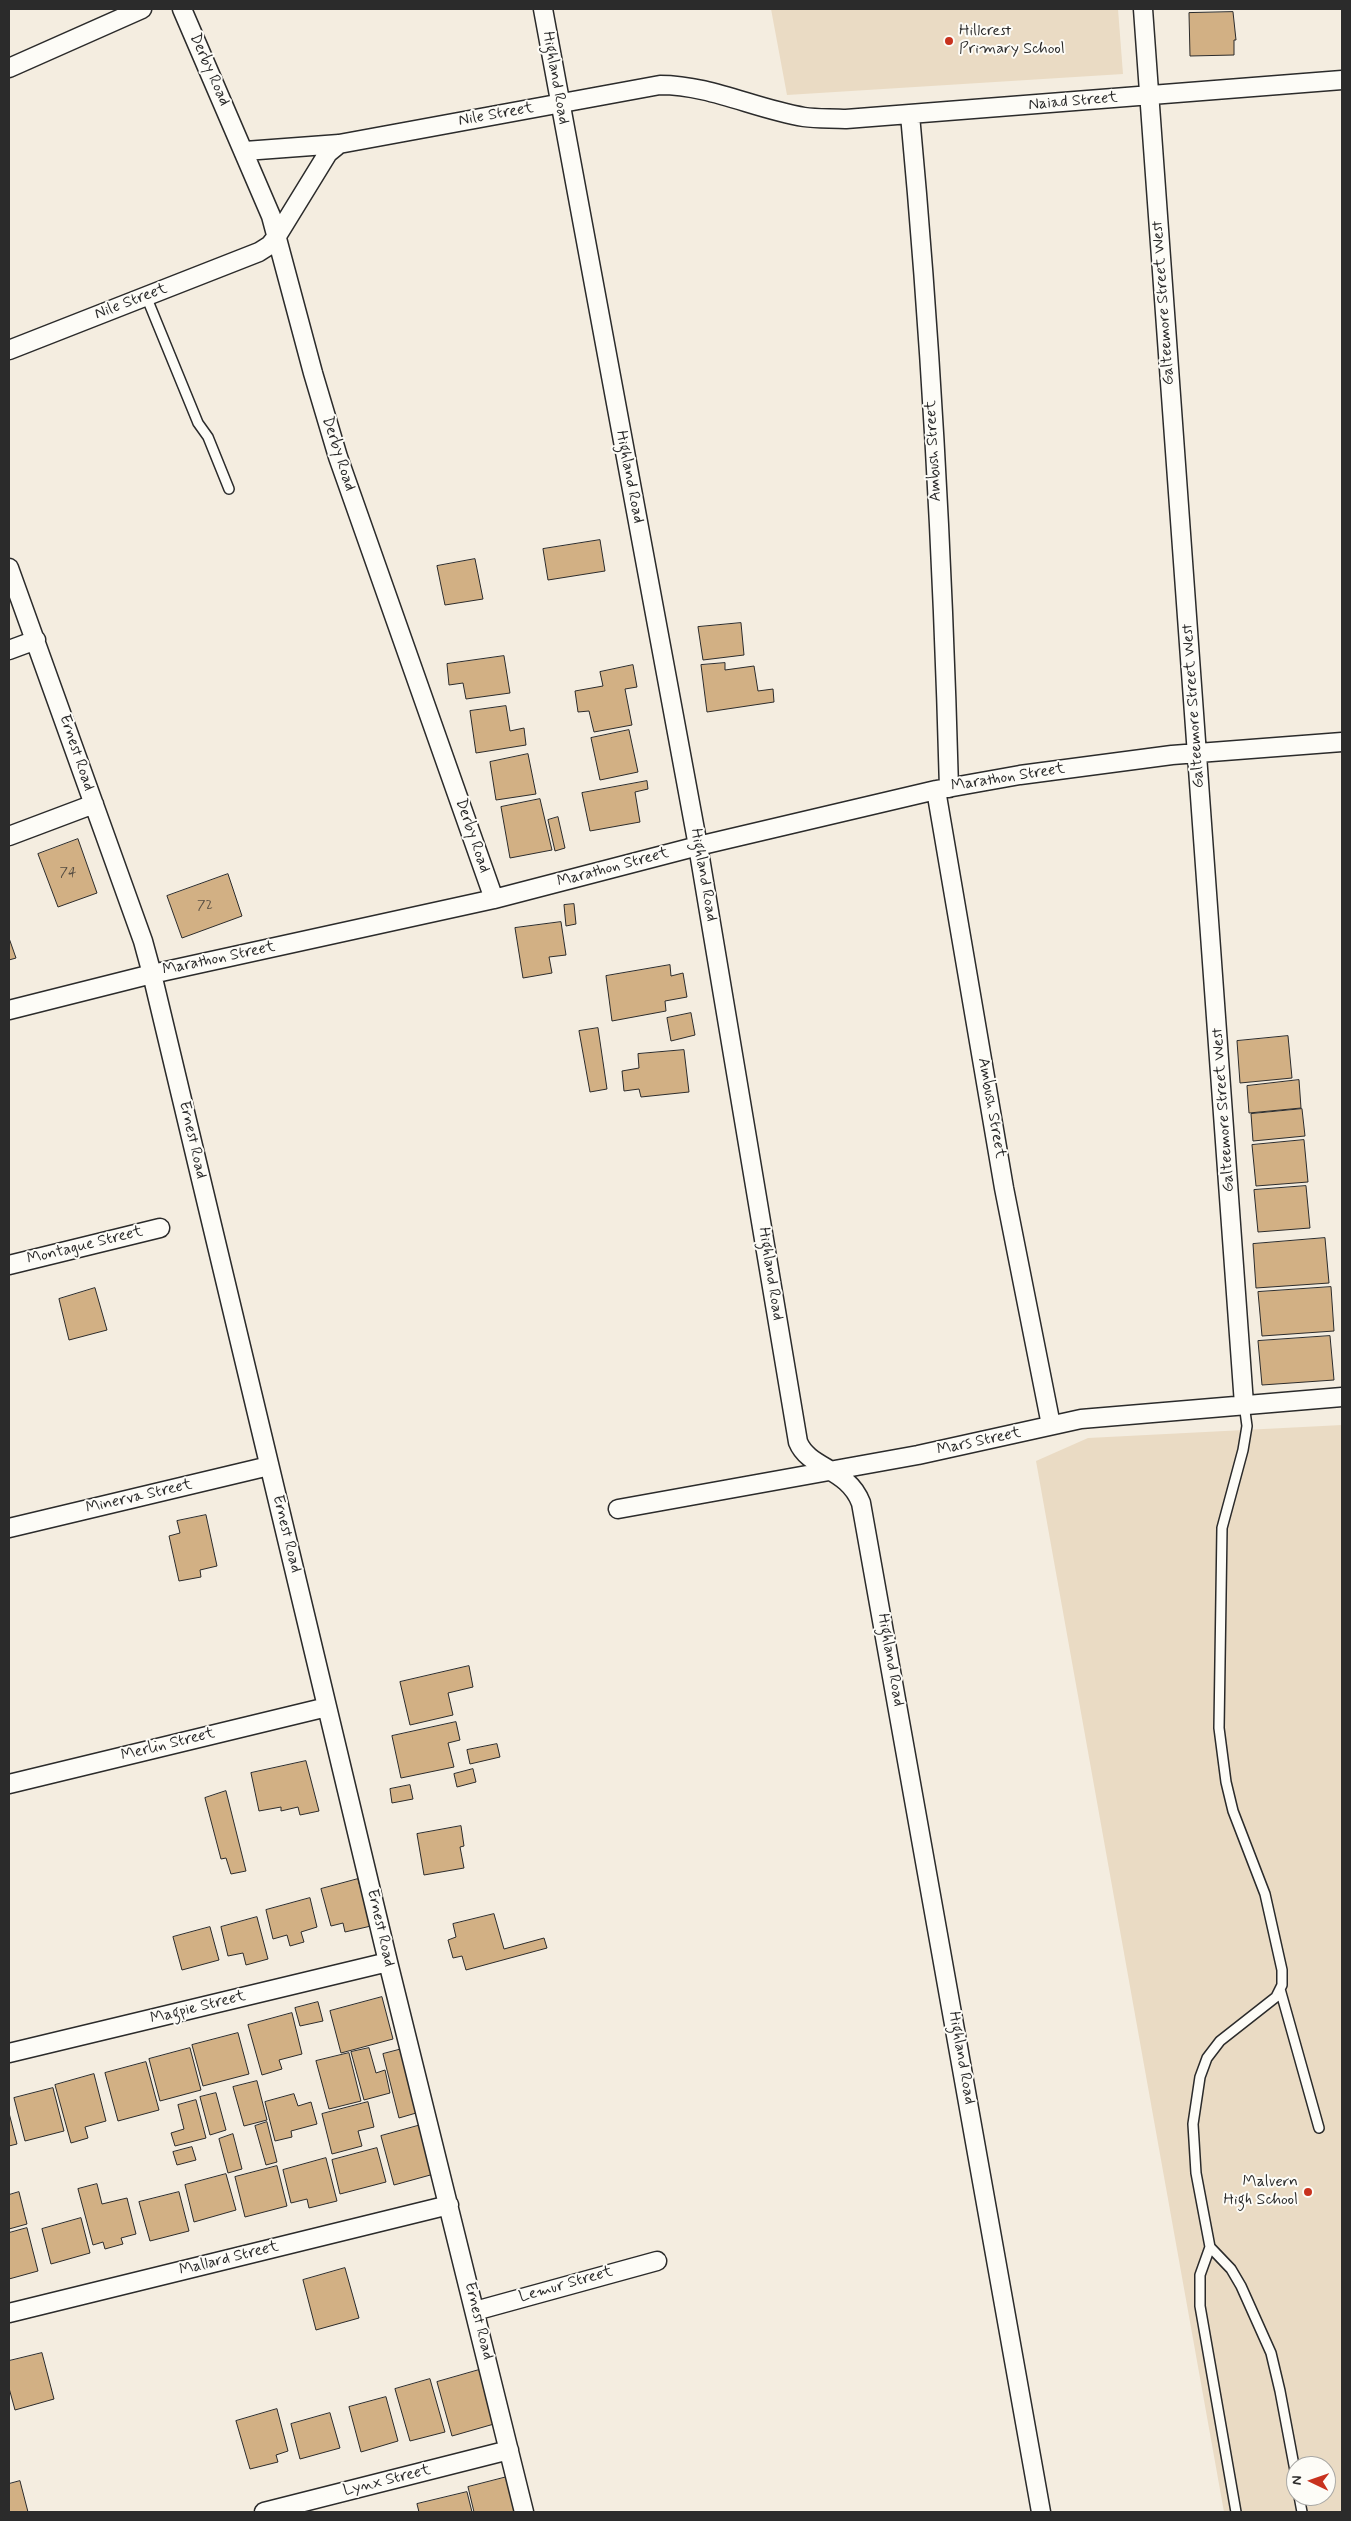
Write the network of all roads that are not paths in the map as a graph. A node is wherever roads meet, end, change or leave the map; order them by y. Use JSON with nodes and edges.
{"nodes":[{"id":1,"x":142,"y":9,"type":"edge"},
{"id":2,"x":182,"y":9,"type":"edge"},
{"id":3,"x":543,"y":9,"type":"edge"},
{"id":4,"x":1143,"y":9,"type":"edge"},
{"id":5,"x":9,"y":68,"type":"edge"},
{"id":6,"x":1342,"y":80,"type":"edge"},
{"id":7,"x":1149,"y":96,"type":"junction"},
{"id":8,"x":560,"y":103,"type":"junction"},
{"id":9,"x":910,"y":115,"type":"junction"},
{"id":10,"x":803,"y":117,"type":"joint"},
{"id":11,"x":339,"y":144,"type":"junction"},
{"id":12,"x":244,"y":151,"type":"junction"},
{"id":13,"x":277,"y":236,"type":"junction"},
{"id":14,"x":146,"y":296,"type":"junction"},
{"id":15,"x":9,"y":350,"type":"edge"},
{"id":16,"x":229,"y":489,"type":"dead end"},
{"id":17,"x":9,"y":568,"type":"edge"},
{"id":18,"x":36,"y":640,"type":"junction"},
{"id":19,"x":9,"y":650,"type":"edge"},
{"id":20,"x":1342,"y":742,"type":"edge"},
{"id":21,"x":1198,"y":753,"type":"junction"},
{"id":22,"x":943,"y":789,"type":"junction"},
{"id":23,"x":94,"y":804,"type":"junction"},
{"id":24,"x":9,"y":836,"type":"edge"},
{"id":25,"x":698,"y":846,"type":"junction"},
{"id":26,"x":494,"y":899,"type":"junction"},
{"id":27,"x":152,"y":974,"type":"junction"},
{"id":28,"x":9,"y":1010,"type":"edge"},
{"id":29,"x":160,"y":1228,"type":"dead end"},
{"id":30,"x":9,"y":1265,"type":"edge"},
{"id":31,"x":1342,"y":1397,"type":"edge"},
{"id":32,"x":1244,"y":1404,"type":"junction"},
{"id":33,"x":1051,"y":1426,"type":"junction"},
{"id":34,"x":269,"y":1466,"type":"junction"},
{"id":35,"x":833,"y":1471,"type":"junction"},
{"id":36,"x":618,"y":1509,"type":"dead end"},
{"id":37,"x":9,"y":1528,"type":"edge"},
{"id":38,"x":327,"y":1707,"type":"junction"},
{"id":39,"x":9,"y":1784,"type":"edge"},
{"id":40,"x":388,"y":1962,"type":"junction"},
{"id":41,"x":1280,"y":1988,"type":"junction"},
{"id":42,"x":9,"y":2053,"type":"edge"},
{"id":43,"x":1320,"y":2128,"type":"dead end"},
{"id":44,"x":449,"y":2205,"type":"junction"},
{"id":45,"x":1210,"y":2247,"type":"junction"},
{"id":46,"x":657,"y":2261,"type":"dead end"},
{"id":47,"x":475,"y":2311,"type":"junction"},
{"id":48,"x":9,"y":2313,"type":"edge"},
{"id":49,"x":509,"y":2450,"type":"junction"},
{"id":50,"x":1292,"y":2456,"type":"edge"},
{"id":51,"x":264,"y":2512,"type":"edge"},
{"id":52,"x":524,"y":2512,"type":"edge"},
{"id":53,"x":1041,"y":2512,"type":"edge"},
{"id":54,"x":1236,"y":2512,"type":"edge"}],
"edges":[{"from":1,"to":5,"type":"street"},
{"from":2,"to":12,"type":"street","name":"Derby Road"},
{"from":3,"to":8,"type":"street","name":"Highland Road"},
{"from":4,"to":7,"type":"street","name":"Galteemore Street West"},
{"from":6,"to":7,"type":"street","name":"Naiad Street"},
{"from":7,"to":9,"type":"street","name":"Naiad Street"},
{"from":7,"to":21,"type":"street","name":"Galteemore Street West"},
{"from":8,"to":10,"type":"street","name":"Nile Street"},
{"from":8,"to":11,"type":"street","name":"Nile Street"},
{"from":8,"to":25,"type":"street","name":"Highland Road"},
{"from":9,"to":10,"type":"street","name":"Naiad Street"},
{"from":9,"to":22,"type":"street","name":"Ambush Street"},
{"from":11,"to":12,"type":"street","name":"Nile Street"},
{"from":11,"to":13,"type":"street","name":"Nile Street"},
{"from":12,"to":13,"type":"street","name":"Derby Road"},
{"from":13,"to":14,"type":"street","name":"Nile Street"},
{"from":13,"to":26,"type":"street","name":"Derby Road"},
{"from":14,"to":15,"type":"street","name":"Nile Street"},
{"from":14,"to":16,"type":"lane"},
{"from":17,"to":18,"type":"street","name":"Ernest Road"},
{"from":18,"to":19,"type":"street"},
{"from":18,"to":23,"type":"street","name":"Ernest Road"},
{"from":20,"to":21,"type":"street","name":"Marathon Street"},
{"from":21,"to":22,"type":"street","name":"Marathon Street"},
{"from":21,"to":32,"type":"street","name":"Galteemore Street West"},
{"from":22,"to":25,"type":"street","name":"Marathon Street"},
{"from":22,"to":33,"type":"street","name":"Ambush Street"},
{"from":23,"to":24,"type":"street"},
{"from":23,"to":27,"type":"street","name":"Ernest Road"},
{"from":25,"to":26,"type":"street","name":"Marathon Street"},
{"from":25,"to":35,"type":"street","name":"Highland Road"},
{"from":26,"to":27,"type":"street","name":"Marathon Street"},
{"from":27,"to":28,"type":"street","name":"Marathon Street"},
{"from":27,"to":34,"type":"street","name":"Ernest Road"},
{"from":29,"to":30,"type":"street","name":"Montague Street"},
{"from":31,"to":32,"type":"street","name":"Mars Street"},
{"from":32,"to":33,"type":"street","name":"Mars Street"},
{"from":32,"to":41,"type":"lane"},
{"from":33,"to":35,"type":"street","name":"Mars Street"},
{"from":34,"to":37,"type":"street","name":"Minerva Street"},
{"from":34,"to":38,"type":"street","name":"Ernest Road"},
{"from":35,"to":36,"type":"street","name":"Mars Street"},
{"from":35,"to":53,"type":"street","name":"Highland Road"},
{"from":38,"to":39,"type":"street","name":"Merlin Street"},
{"from":38,"to":40,"type":"street","name":"Ernest Road"},
{"from":40,"to":42,"type":"street","name":"Magpie Street"},
{"from":40,"to":44,"type":"street","name":"Ernest Road"},
{"from":41,"to":43,"type":"lane"},
{"from":41,"to":45,"type":"lane"},
{"from":44,"to":47,"type":"street","name":"Ernest Road"},
{"from":44,"to":48,"type":"street","name":"Mallard Street"},
{"from":45,"to":50,"type":"lane"},
{"from":45,"to":54,"type":"lane"},
{"from":46,"to":47,"type":"street","name":"Lemur Street"},
{"from":47,"to":49,"type":"street","name":"Ernest Road"},
{"from":49,"to":51,"type":"street","name":"Lynx Street"},
{"from":49,"to":52,"type":"street","name":"Ernest Road"}]}
